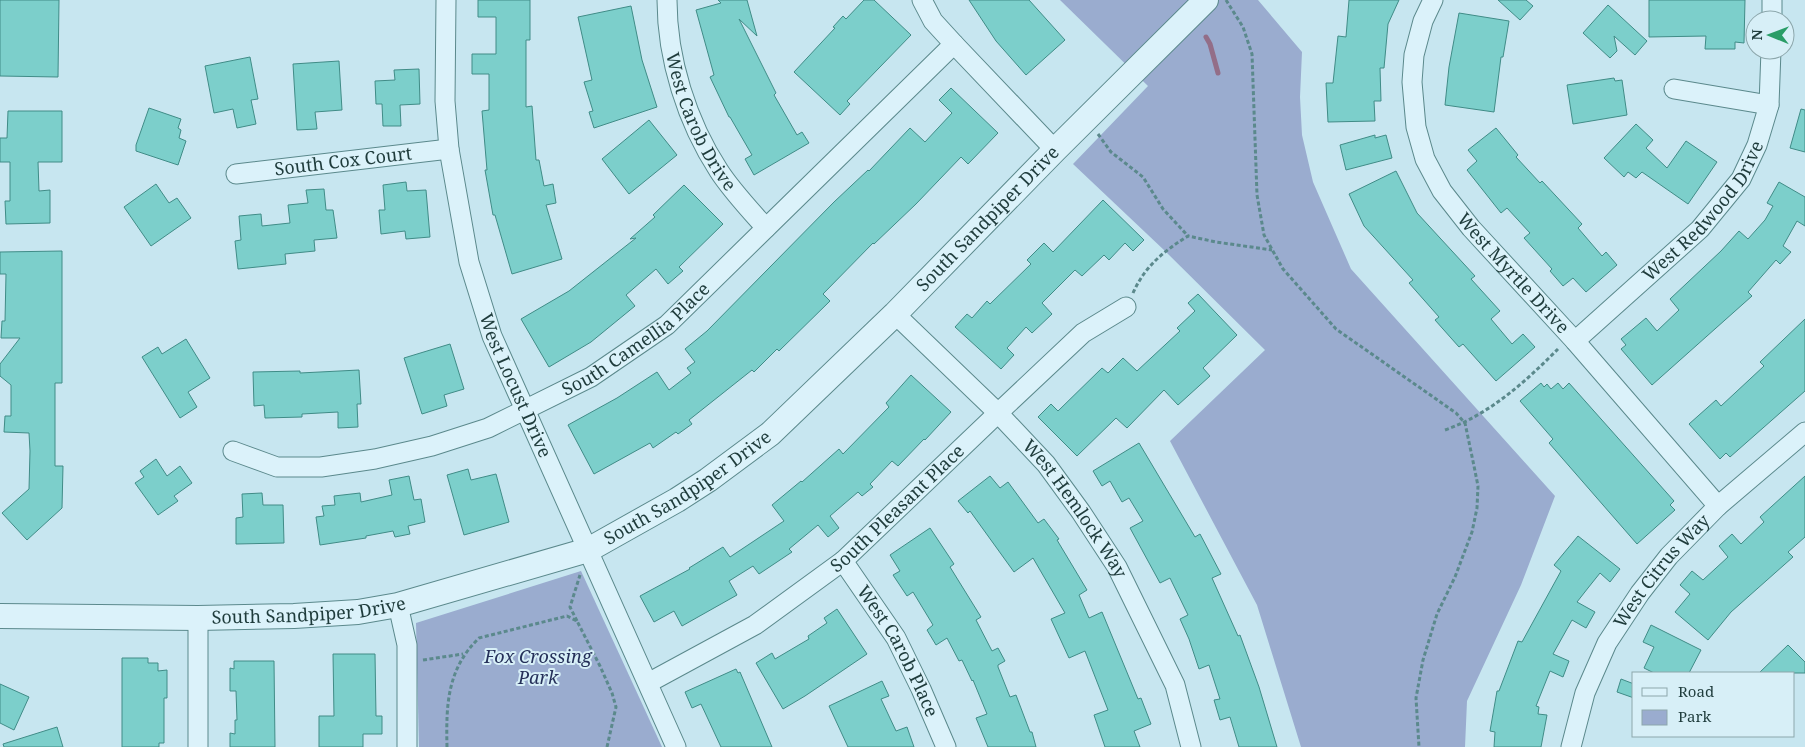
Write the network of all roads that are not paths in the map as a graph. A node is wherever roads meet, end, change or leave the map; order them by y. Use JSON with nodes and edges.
{"nodes":[{"id":1,"x":446,"y":0,"type":"edge"},
{"id":2,"x":667,"y":0,"type":"edge"},
{"id":3,"x":922,"y":0,"type":"edge"},
{"id":4,"x":1206,"y":0,"type":"edge"},
{"id":5,"x":1433,"y":0,"type":"edge"},
{"id":6,"x":954,"y":44,"type":"junction"},
{"id":7,"x":1771,"y":60,"type":"edge"},
{"id":8,"x":1674,"y":89,"type":"dead end"},
{"id":9,"x":1769,"y":105,"type":"junction"},
{"id":10,"x":449,"y":149,"type":"junction"},
{"id":11,"x":1056,"y":150,"type":"junction"},
{"id":12,"x":236,"y":174,"type":"dead end"},
{"id":13,"x":766,"y":228,"type":"junction"},
{"id":14,"x":1126,"y":307,"type":"road end"},
{"id":15,"x":895,"y":314,"type":"junction"},
{"id":16,"x":1573,"y":338,"type":"junction"},
{"id":17,"x":524,"y":410,"type":"junction"},
{"id":18,"x":998,"y":412,"type":"junction"},
{"id":19,"x":1805,"y":432,"type":"edge"},
{"id":20,"x":233,"y":451,"type":"dead end"},
{"id":21,"x":1718,"y":506,"type":"junction"},
{"id":22,"x":585,"y":560,"type":"junction"},
{"id":23,"x":843,"y":561,"type":"junction"},
{"id":24,"x":398,"y":605,"type":"junction"},
{"id":25,"x":0,"y":616,"type":"edge"},
{"id":26,"x":198,"y":618,"type":"junction"},
{"id":27,"x":648,"y":683,"type":"junction"},
{"id":28,"x":198,"y":747,"type":"edge"},
{"id":29,"x":407,"y":747,"type":"edge"},
{"id":30,"x":676,"y":747,"type":"edge"},
{"id":31,"x":946,"y":747,"type":"edge"},
{"id":32,"x":1191,"y":747,"type":"edge"},
{"id":33,"x":1571,"y":747,"type":"edge"}],
"edges":[{"from":1,"to":10,"type":"street","name":"West Locust Drive"},
{"from":2,"to":13,"type":"street","name":"West Carob Drive"},
{"from":3,"to":6,"type":"street"},
{"from":4,"to":11,"type":"street","name":"South Sandpiper Drive"},
{"from":5,"to":16,"type":"street","name":"West Myrtle Drive"},
{"from":6,"to":11,"type":"street"},
{"from":6,"to":13,"type":"street","name":"South Camellia Place"},
{"from":7,"to":9,"type":"street","name":"West Redwood Drive"},
{"from":8,"to":9,"type":"street"},
{"from":9,"to":16,"type":"street","name":"West Redwood Drive"},
{"from":10,"to":12,"type":"street","name":"South Cox Court"},
{"from":10,"to":17,"type":"street","name":"West Locust Drive"},
{"from":11,"to":15,"type":"street","name":"South Sandpiper Drive"},
{"from":13,"to":17,"type":"street","name":"South Camellia Place"},
{"from":14,"to":18,"type":"street","name":"South Pleasant Place"},
{"from":15,"to":18,"type":"street","name":"West Hemlock Way"},
{"from":15,"to":22,"type":"street","name":"South Sandpiper Drive"},
{"from":16,"to":21,"type":"street","name":"West Myrtle Drive"},
{"from":17,"to":20,"type":"street","name":"South Camellia Place"},
{"from":17,"to":22,"type":"street","name":"West Locust Drive"},
{"from":18,"to":23,"type":"street","name":"South Pleasant Place"},
{"from":18,"to":32,"type":"street","name":"West Hemlock Way"},
{"from":19,"to":21,"type":"street","name":"West Citrus Way"},
{"from":21,"to":33,"type":"street","name":"West Citrus Way"},
{"from":22,"to":24,"type":"street","name":"South Sandpiper Drive"},
{"from":22,"to":27,"type":"street","name":"West Locust Drive"},
{"from":23,"to":27,"type":"street","name":"South Pleasant Place"},
{"from":23,"to":31,"type":"street","name":"West Carob Place"},
{"from":24,"to":26,"type":"street","name":"South Sandpiper Drive"},
{"from":24,"to":29,"type":"street"},
{"from":25,"to":26,"type":"street","name":"South Sandpiper Drive"},
{"from":26,"to":28,"type":"street"},
{"from":27,"to":30,"type":"street","name":"West Locust Drive"}]}
